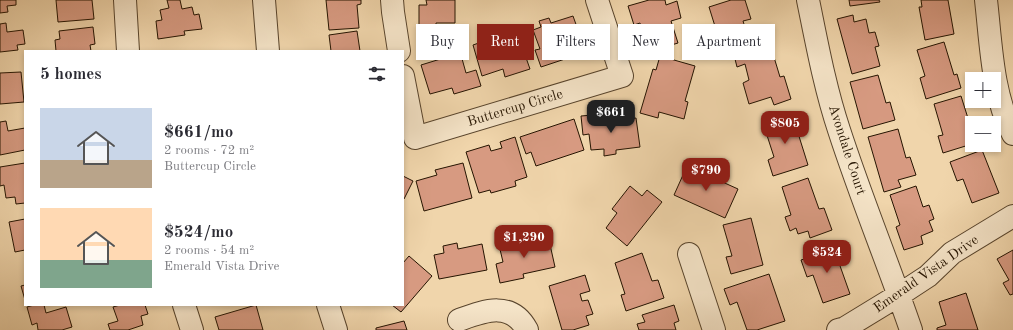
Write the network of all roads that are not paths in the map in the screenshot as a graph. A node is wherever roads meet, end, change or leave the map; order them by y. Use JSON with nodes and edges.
{"nodes":[{"id":1,"x":125,"y":0,"type":"edge"},
{"id":2,"x":264,"y":0,"type":"edge"},
{"id":3,"x":392,"y":0,"type":"edge"},
{"id":4,"x":598,"y":0,"type":"edge"},
{"id":5,"x":808,"y":0,"type":"edge"},
{"id":6,"x":986,"y":0,"type":"edge"},
{"id":7,"x":128,"y":50,"type":"edge"},
{"id":8,"x":268,"y":50,"type":"edge"},
{"id":9,"x":399,"y":50,"type":"edge"},
{"id":10,"x":404,"y":81,"type":"edge"},
{"id":11,"x":1013,"y":134,"type":"edge"},
{"id":12,"x":1013,"y":216,"type":"edge"},
{"id":13,"x":689,"y":254,"type":"dead end"},
{"id":14,"x":899,"y":295,"type":"junction"},
{"id":15,"x":184,"y":306,"type":"edge"},
{"id":16,"x":328,"y":306,"type":"edge"},
{"id":17,"x":459,"y":320,"type":"dead end"},
{"id":18,"x":192,"y":330,"type":"edge"},
{"id":19,"x":336,"y":330,"type":"edge"},
{"id":20,"x":527,"y":330,"type":"edge"},
{"id":21,"x":714,"y":330,"type":"edge"},
{"id":22,"x":838,"y":330,"type":"edge"},
{"id":23,"x":911,"y":330,"type":"edge"}],
"edges":[{"from":1,"to":7,"type":"street"},
{"from":2,"to":8,"type":"street"},
{"from":3,"to":9,"type":"street"},
{"from":4,"to":10,"type":"street","name":"Buttercup Circle"},
{"from":5,"to":14,"type":"street","name":"Avondale Court"},
{"from":6,"to":11,"type":"street"},
{"from":12,"to":14,"type":"street","name":"Emerald Vista Drive"},
{"from":13,"to":21,"type":"street"},
{"from":14,"to":22,"type":"street","name":"Emerald Vista Drive"},
{"from":14,"to":23,"type":"street","name":"Avondale Court"},
{"from":15,"to":18,"type":"street"},
{"from":16,"to":19,"type":"street"},
{"from":17,"to":20,"type":"street"}]}
